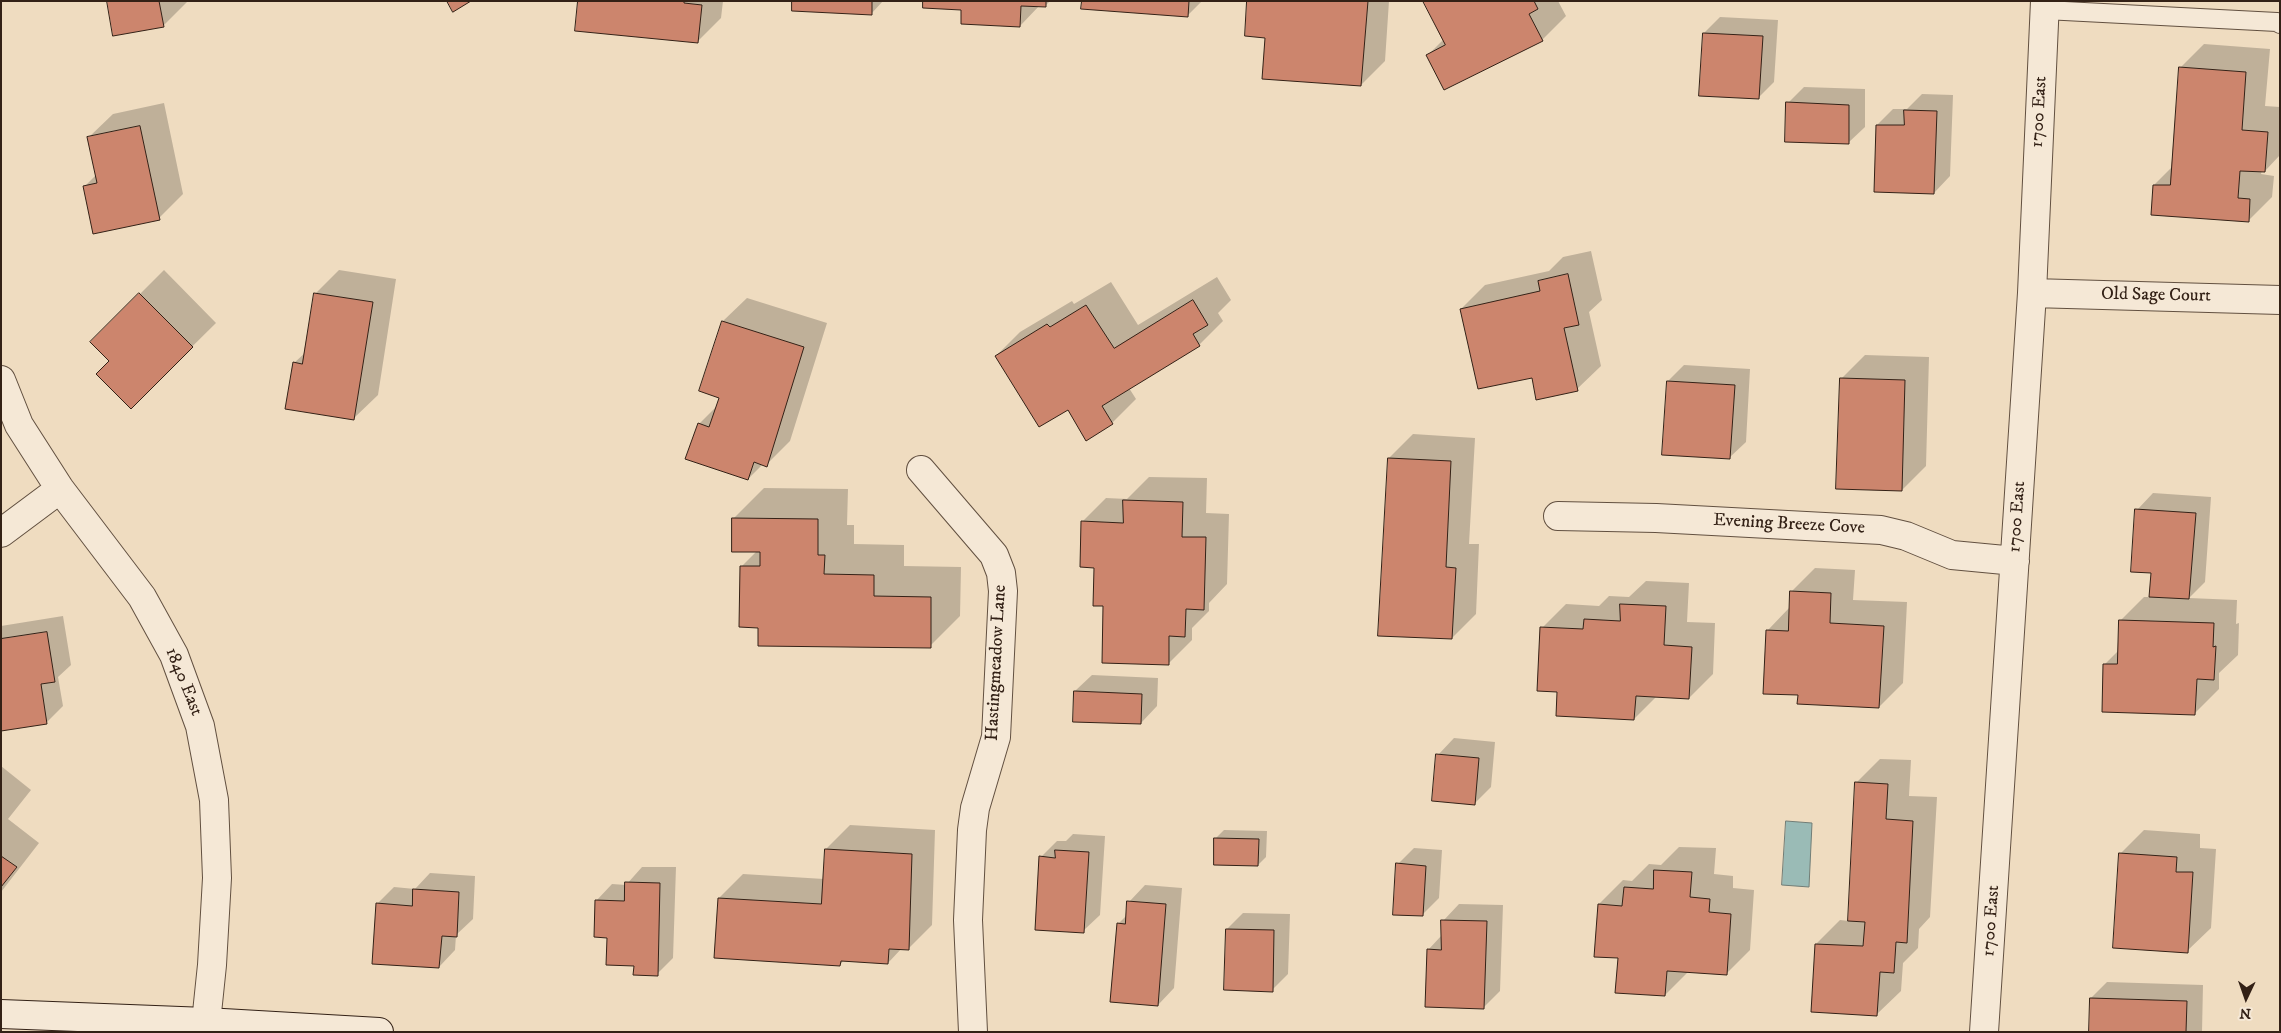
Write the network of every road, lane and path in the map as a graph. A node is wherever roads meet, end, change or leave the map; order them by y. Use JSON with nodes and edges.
{"nodes":[{"id":1,"x":2045,"y":6,"type":"edge"},
{"id":2,"x":2280,"y":24,"type":"edge"},
{"id":3,"x":2032,"y":293,"type":"junction"},
{"id":4,"x":2280,"y":300,"type":"edge"},
{"id":5,"x":1,"y":380,"type":"edge"},
{"id":6,"x":921,"y":470,"type":"dead end"},
{"id":7,"x":60,"y":489,"type":"junction"},
{"id":8,"x":1558,"y":516,"type":"dead end"},
{"id":9,"x":1,"y":533,"type":"edge"},
{"id":10,"x":2015,"y":561,"type":"junction"},
{"id":11,"x":1,"y":1014,"type":"edge"},
{"id":12,"x":205,"y":1027,"type":"edge"},
{"id":13,"x":379,"y":1032,"type":"edge"},
{"id":14,"x":973,"y":1032,"type":"edge"},
{"id":15,"x":1984,"y":1032,"type":"edge"}],
"edges":[{"from":1,"to":2,"type":"lane"},
{"from":1,"to":3,"type":"street","name":"1700 East"},
{"from":3,"to":4,"type":"street","name":"Old Sage Court"},
{"from":3,"to":10,"type":"street","name":"1700 East"},
{"from":5,"to":7,"type":"street","name":"1840 East"},
{"from":6,"to":14,"type":"street","name":"Hastingmeadow Lane"},
{"from":7,"to":9,"type":"street"},
{"from":7,"to":12,"type":"street","name":"1840 East"},
{"from":8,"to":10,"type":"street","name":"Evening Breeze Cove"},
{"from":10,"to":15,"type":"street","name":"1700 East"},
{"from":11,"to":12,"type":"street"},
{"from":12,"to":13,"type":"street"}]}
